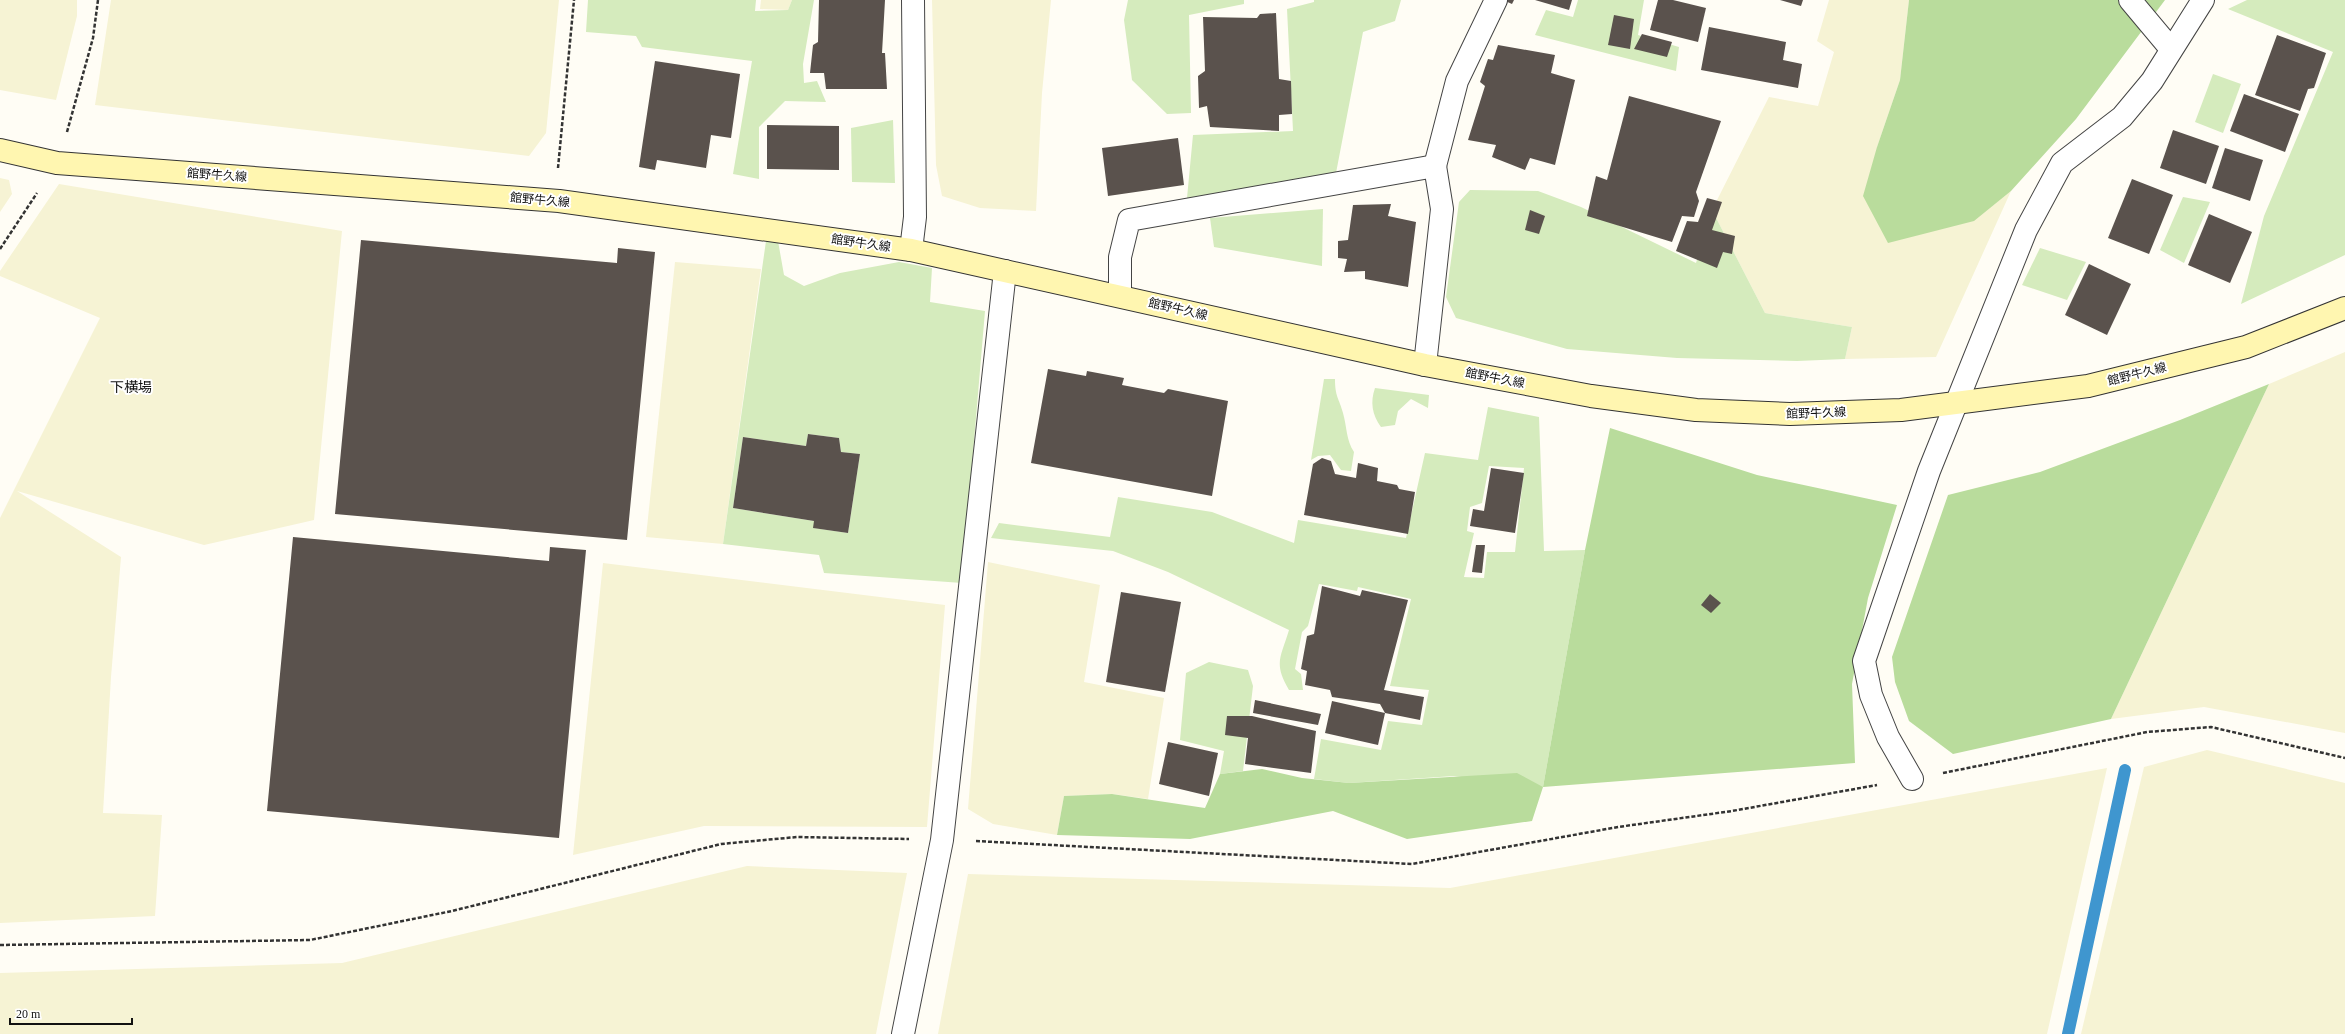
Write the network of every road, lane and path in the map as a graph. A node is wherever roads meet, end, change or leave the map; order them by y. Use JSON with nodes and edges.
{"nodes":[{"id":1,"x":98,"y":0,"type":"edge"},
{"id":2,"x":574,"y":0,"type":"edge"},
{"id":3,"x":913,"y":0,"type":"edge"},
{"id":4,"x":1496,"y":0,"type":"edge"},
{"id":5,"x":2130,"y":0,"type":"edge"},
{"id":6,"x":2203,"y":0,"type":"edge"},
{"id":7,"x":2171,"y":49,"type":"junction"},
{"id":8,"x":0,"y":150,"type":"edge"},
{"id":9,"x":57,"y":163,"type":"junction"},
{"id":10,"x":1435,"y":166,"type":"junction"},
{"id":11,"x":559,"y":201,"type":"junction"},
{"id":12,"x":0,"y":249,"type":"edge"},
{"id":13,"x":911,"y":250,"type":"junction"},
{"id":14,"x":1005,"y":271,"type":"junction"},
{"id":15,"x":1120,"y":296,"type":"junction"},
{"id":16,"x":2345,"y":308,"type":"edge"},
{"id":17,"x":1425,"y":365,"type":"junction"},
{"id":18,"x":1955,"y":404,"type":"junction"},
{"id":19,"x":2345,"y":758,"type":"edge"},
{"id":20,"x":1912,"y":779,"type":"junction"},
{"id":21,"x":942,"y":840,"type":"junction"},
{"id":22,"x":0,"y":945,"type":"edge"},
{"id":23,"x":903,"y":1034,"type":"edge"}],
"edges":[{"from":1,"to":9,"type":"path"},
{"from":2,"to":11,"type":"path"},
{"from":3,"to":13,"type":"street"},
{"from":4,"to":10,"type":"street"},
{"from":5,"to":7,"type":"street"},
{"from":6,"to":7,"type":"street"},
{"from":7,"to":18,"type":"street"},
{"from":8,"to":9,"type":"main road","name":"館野牛久線"},
{"from":9,"to":11,"type":"main road","name":"館野牛久線"},
{"from":9,"to":12,"type":"path"},
{"from":10,"to":15,"type":"street"},
{"from":10,"to":17,"type":"street"},
{"from":11,"to":13,"type":"main road","name":"館野牛久線"},
{"from":13,"to":14,"type":"main road","name":"館野牛久線"},
{"from":14,"to":15,"type":"main road","name":"館野牛久線"},
{"from":14,"to":21,"type":"street"},
{"from":15,"to":17,"type":"main road","name":"館野牛久線"},
{"from":16,"to":18,"type":"main road","name":"館野牛久線"},
{"from":17,"to":18,"type":"main road","name":"館野牛久線"},
{"from":18,"to":20,"type":"street"},
{"from":19,"to":20,"type":"path"},
{"from":20,"to":21,"type":"path"},
{"from":21,"to":22,"type":"path"},
{"from":21,"to":23,"type":"street"}]}
